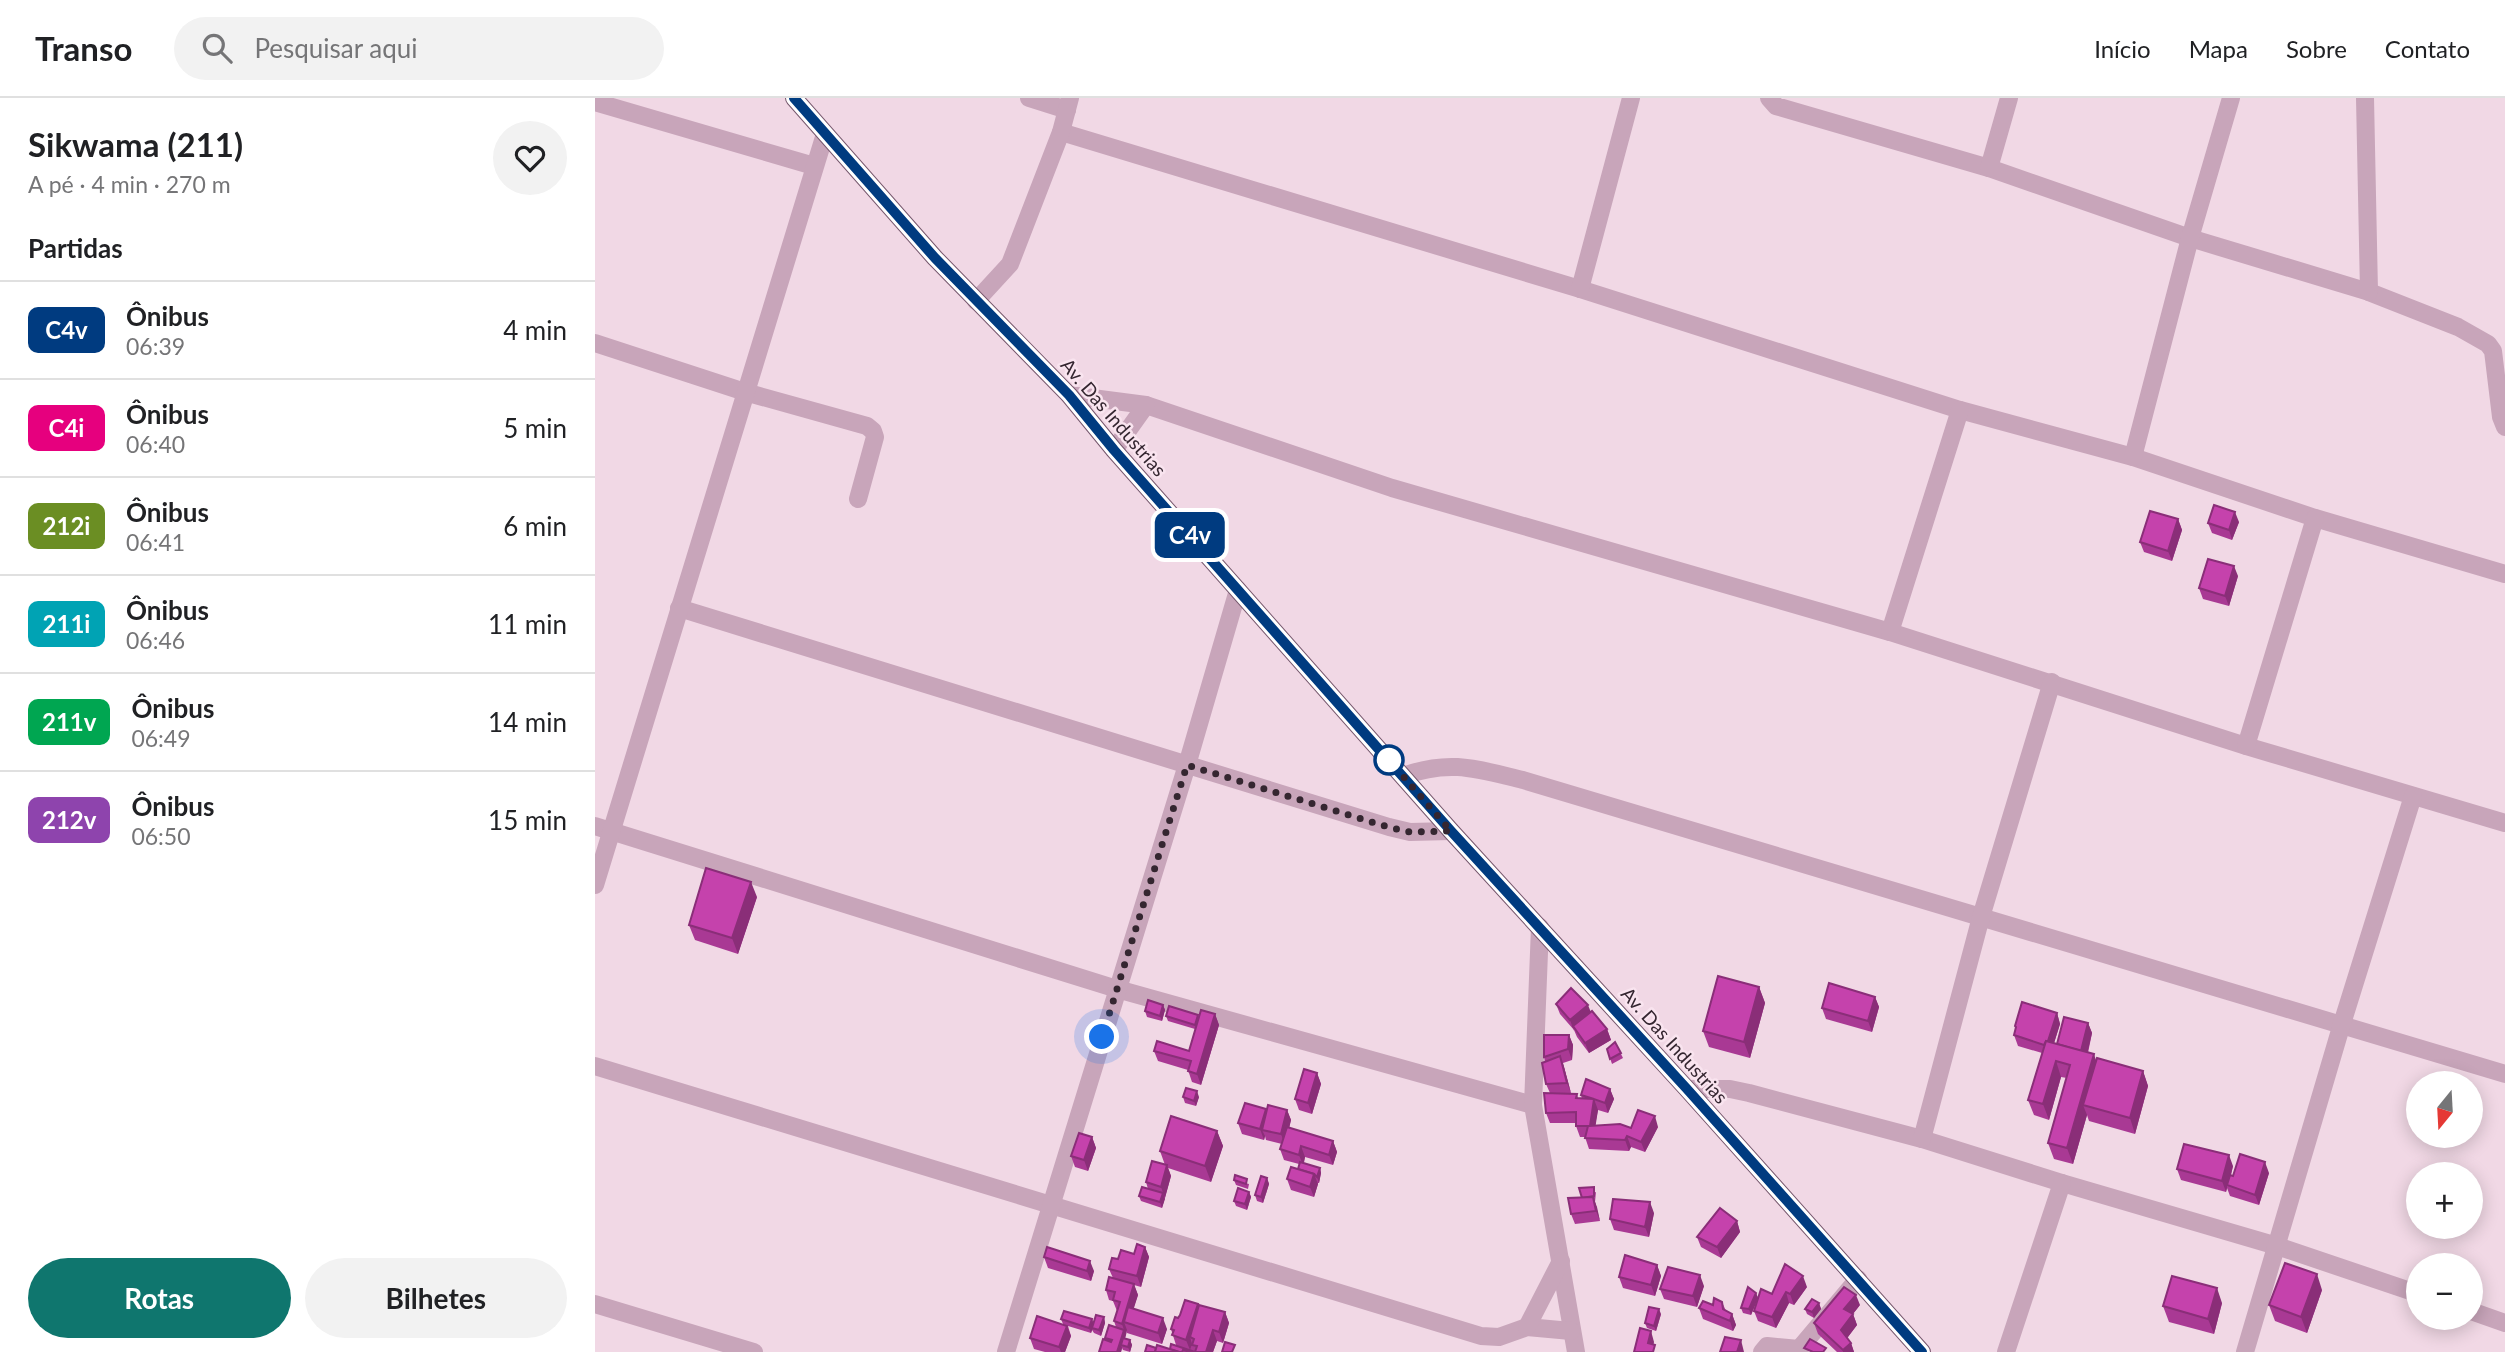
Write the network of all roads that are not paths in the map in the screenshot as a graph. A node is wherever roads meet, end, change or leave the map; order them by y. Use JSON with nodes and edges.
{"nodes":[{"id":1,"x":794,"y":98,"type":"edge"},
{"id":2,"x":1029,"y":98,"type":"edge"},
{"id":3,"x":1631,"y":98,"type":"edge"},
{"id":4,"x":1769,"y":98,"type":"edge"},
{"id":5,"x":2009,"y":98,"type":"edge"},
{"id":6,"x":2231,"y":98,"type":"edge"},
{"id":7,"x":2365,"y":98,"type":"edge"},
{"id":8,"x":595,"y":102,"type":"edge"},
{"id":9,"x":1069,"y":104,"type":"edge"},
{"id":10,"x":1061,"y":132,"type":"junction"},
{"id":11,"x":825,"y":134,"type":"junction"},
{"id":12,"x":814,"y":166,"type":"junction"},
{"id":13,"x":1989,"y":168,"type":"junction"},
{"id":14,"x":2190,"y":238,"type":"junction"},
{"id":15,"x":1580,"y":289,"type":"junction"},
{"id":16,"x":2369,"y":292,"type":"junction"},
{"id":17,"x":976,"y":301,"type":"junction"},
{"id":18,"x":595,"y":343,"type":"edge"},
{"id":19,"x":745,"y":392,"type":"junction"},
{"id":20,"x":1069,"y":395,"type":"junction"},
{"id":21,"x":1146,"y":405,"type":"junction"},
{"id":22,"x":1960,"y":410,"type":"junction"},
{"id":23,"x":2505,"y":427,"type":"edge"},
{"id":24,"x":1114,"y":450,"type":"junction"},
{"id":25,"x":2133,"y":457,"type":"junction"},
{"id":26,"x":858,"y":499,"type":"dead end"},
{"id":27,"x":2315,"y":518,"type":"junction"},
{"id":28,"x":2505,"y":574,"type":"edge"},
{"id":29,"x":1238,"y":590,"type":"junction"},
{"id":30,"x":679,"y":608,"type":"junction"},
{"id":31,"x":1890,"y":632,"type":"junction"},
{"id":32,"x":2052,"y":682,"type":"junction"},
{"id":33,"x":2246,"y":746,"type":"junction"},
{"id":34,"x":1187,"y":765,"type":"junction"},
{"id":35,"x":1399,"y":772,"type":"junction"},
{"id":36,"x":2413,"y":796,"type":"junction"},
{"id":37,"x":2505,"y":823,"type":"edge"},
{"id":38,"x":603,"y":828,"type":"edge"},
{"id":39,"x":1451,"y":831,"type":"junction"},
{"id":40,"x":595,"y":885,"type":"edge"},
{"id":41,"x":1981,"y":917,"type":"junction"},
{"id":42,"x":1540,"y":927,"type":"junction"},
{"id":43,"x":1117,"y":989,"type":"junction"},
{"id":44,"x":2341,"y":1027,"type":"junction"},
{"id":45,"x":595,"y":1066,"type":"edge"},
{"id":46,"x":2505,"y":1074,"type":"edge"},
{"id":47,"x":1687,"y":1089,"type":"junction"},
{"id":48,"x":1533,"y":1105,"type":"junction"},
{"id":49,"x":1922,"y":1139,"type":"junction"},
{"id":50,"x":2062,"y":1184,"type":"junction"},
{"id":51,"x":1051,"y":1205,"type":"junction"},
{"id":52,"x":2277,"y":1246,"type":"junction"},
{"id":53,"x":1561,"y":1261,"type":"junction"},
{"id":54,"x":1858,"y":1279,"type":"junction"},
{"id":55,"x":2406,"y":1290,"type":"edge"},
{"id":56,"x":595,"y":1304,"type":"edge"},
{"id":57,"x":2483,"y":1315,"type":"edge"},
{"id":58,"x":2505,"y":1323,"type":"edge"},
{"id":59,"x":1527,"y":1327,"type":"junction"},
{"id":60,"x":1571,"y":1332,"type":"junction"},
{"id":61,"x":754,"y":1352,"type":"edge"},
{"id":62,"x":1006,"y":1352,"type":"edge"},
{"id":63,"x":1576,"y":1352,"type":"edge"},
{"id":64,"x":1762,"y":1352,"type":"edge"},
{"id":65,"x":1922,"y":1352,"type":"edge"},
{"id":66,"x":2006,"y":1352,"type":"edge"},
{"id":67,"x":2245,"y":1352,"type":"edge"}],
"edges":[{"from":1,"to":11,"type":"main road","name":"Av. Das Industrias"},
{"from":2,"to":9,"type":"street"},
{"from":3,"to":15,"type":"street"},
{"from":4,"to":13,"type":"street"},
{"from":5,"to":13,"type":"street"},
{"from":6,"to":14,"type":"street"},
{"from":7,"to":16,"type":"street"},
{"from":8,"to":12,"type":"street"},
{"from":9,"to":10,"type":"street"},
{"from":10,"to":15,"type":"street"},
{"from":10,"to":17,"type":"street"},
{"from":11,"to":12,"type":"street"},
{"from":11,"to":17,"type":"main road","name":"Av. Das Industrias"},
{"from":12,"to":19,"type":"street"},
{"from":13,"to":14,"type":"street"},
{"from":14,"to":16,"type":"street"},
{"from":14,"to":25,"type":"street"},
{"from":15,"to":22,"type":"street"},
{"from":16,"to":23,"type":"street"},
{"from":17,"to":20,"type":"main road","name":"Av. Das Industrias"},
{"from":18,"to":19,"type":"street"},
{"from":19,"to":26,"type":"street"},
{"from":19,"to":30,"type":"street"},
{"from":20,"to":21,"type":"street"},
{"from":20,"to":24,"type":"main road","name":"Av. Das Industrias"},
{"from":21,"to":24,"type":"street"},
{"from":21,"to":31,"type":"street"},
{"from":22,"to":25,"type":"street"},
{"from":22,"to":31,"type":"street"},
{"from":24,"to":29,"type":"main road","name":"Av. Das Industrias"},
{"from":25,"to":27,"type":"street"},
{"from":27,"to":28,"type":"street"},
{"from":27,"to":33,"type":"street"},
{"from":29,"to":34,"type":"street"},
{"from":29,"to":35,"type":"main road","name":"Av. Das Industrias"},
{"from":30,"to":34,"type":"street"},
{"from":30,"to":38,"type":"street"},
{"from":31,"to":32,"type":"street"},
{"from":32,"to":33,"type":"street"},
{"from":32,"to":41,"type":"street"},
{"from":33,"to":36,"type":"street"},
{"from":34,"to":39,"type":"street"},
{"from":34,"to":43,"type":"street"},
{"from":35,"to":39,"type":"main road","name":"Av. Das Industrias"},
{"from":35,"to":41,"type":"street"},
{"from":36,"to":37,"type":"street"},
{"from":36,"to":44,"type":"street"},
{"from":38,"to":40,"type":"street"},
{"from":38,"to":43,"type":"street"},
{"from":39,"to":42,"type":"main road","name":"Av. Das Industrias"},
{"from":41,"to":44,"type":"street"},
{"from":41,"to":49,"type":"street"},
{"from":42,"to":47,"type":"main road","name":"Av. Das Industrias"},
{"from":42,"to":48,"type":"street"},
{"from":43,"to":48,"type":"street"},
{"from":43,"to":51,"type":"street"},
{"from":44,"to":46,"type":"street"},
{"from":44,"to":52,"type":"street"},
{"from":45,"to":51,"type":"street"},
{"from":47,"to":49,"type":"street"},
{"from":47,"to":54,"type":"main road","name":"Av. Das Industrias"},
{"from":48,"to":53,"type":"street"},
{"from":49,"to":50,"type":"street"},
{"from":50,"to":52,"type":"street"},
{"from":50,"to":66,"type":"street"},
{"from":51,"to":59,"type":"street"},
{"from":51,"to":62,"type":"street"},
{"from":52,"to":55,"type":"street"},
{"from":52,"to":67,"type":"street"},
{"from":53,"to":59,"type":"street"},
{"from":53,"to":60,"type":"street"},
{"from":54,"to":64,"type":"street"},
{"from":54,"to":65,"type":"main road","name":"Av. Das Industrias"},
{"from":56,"to":61,"type":"street"},
{"from":57,"to":58,"type":"street"},
{"from":59,"to":60,"type":"street"},
{"from":60,"to":63,"type":"street"}]}
